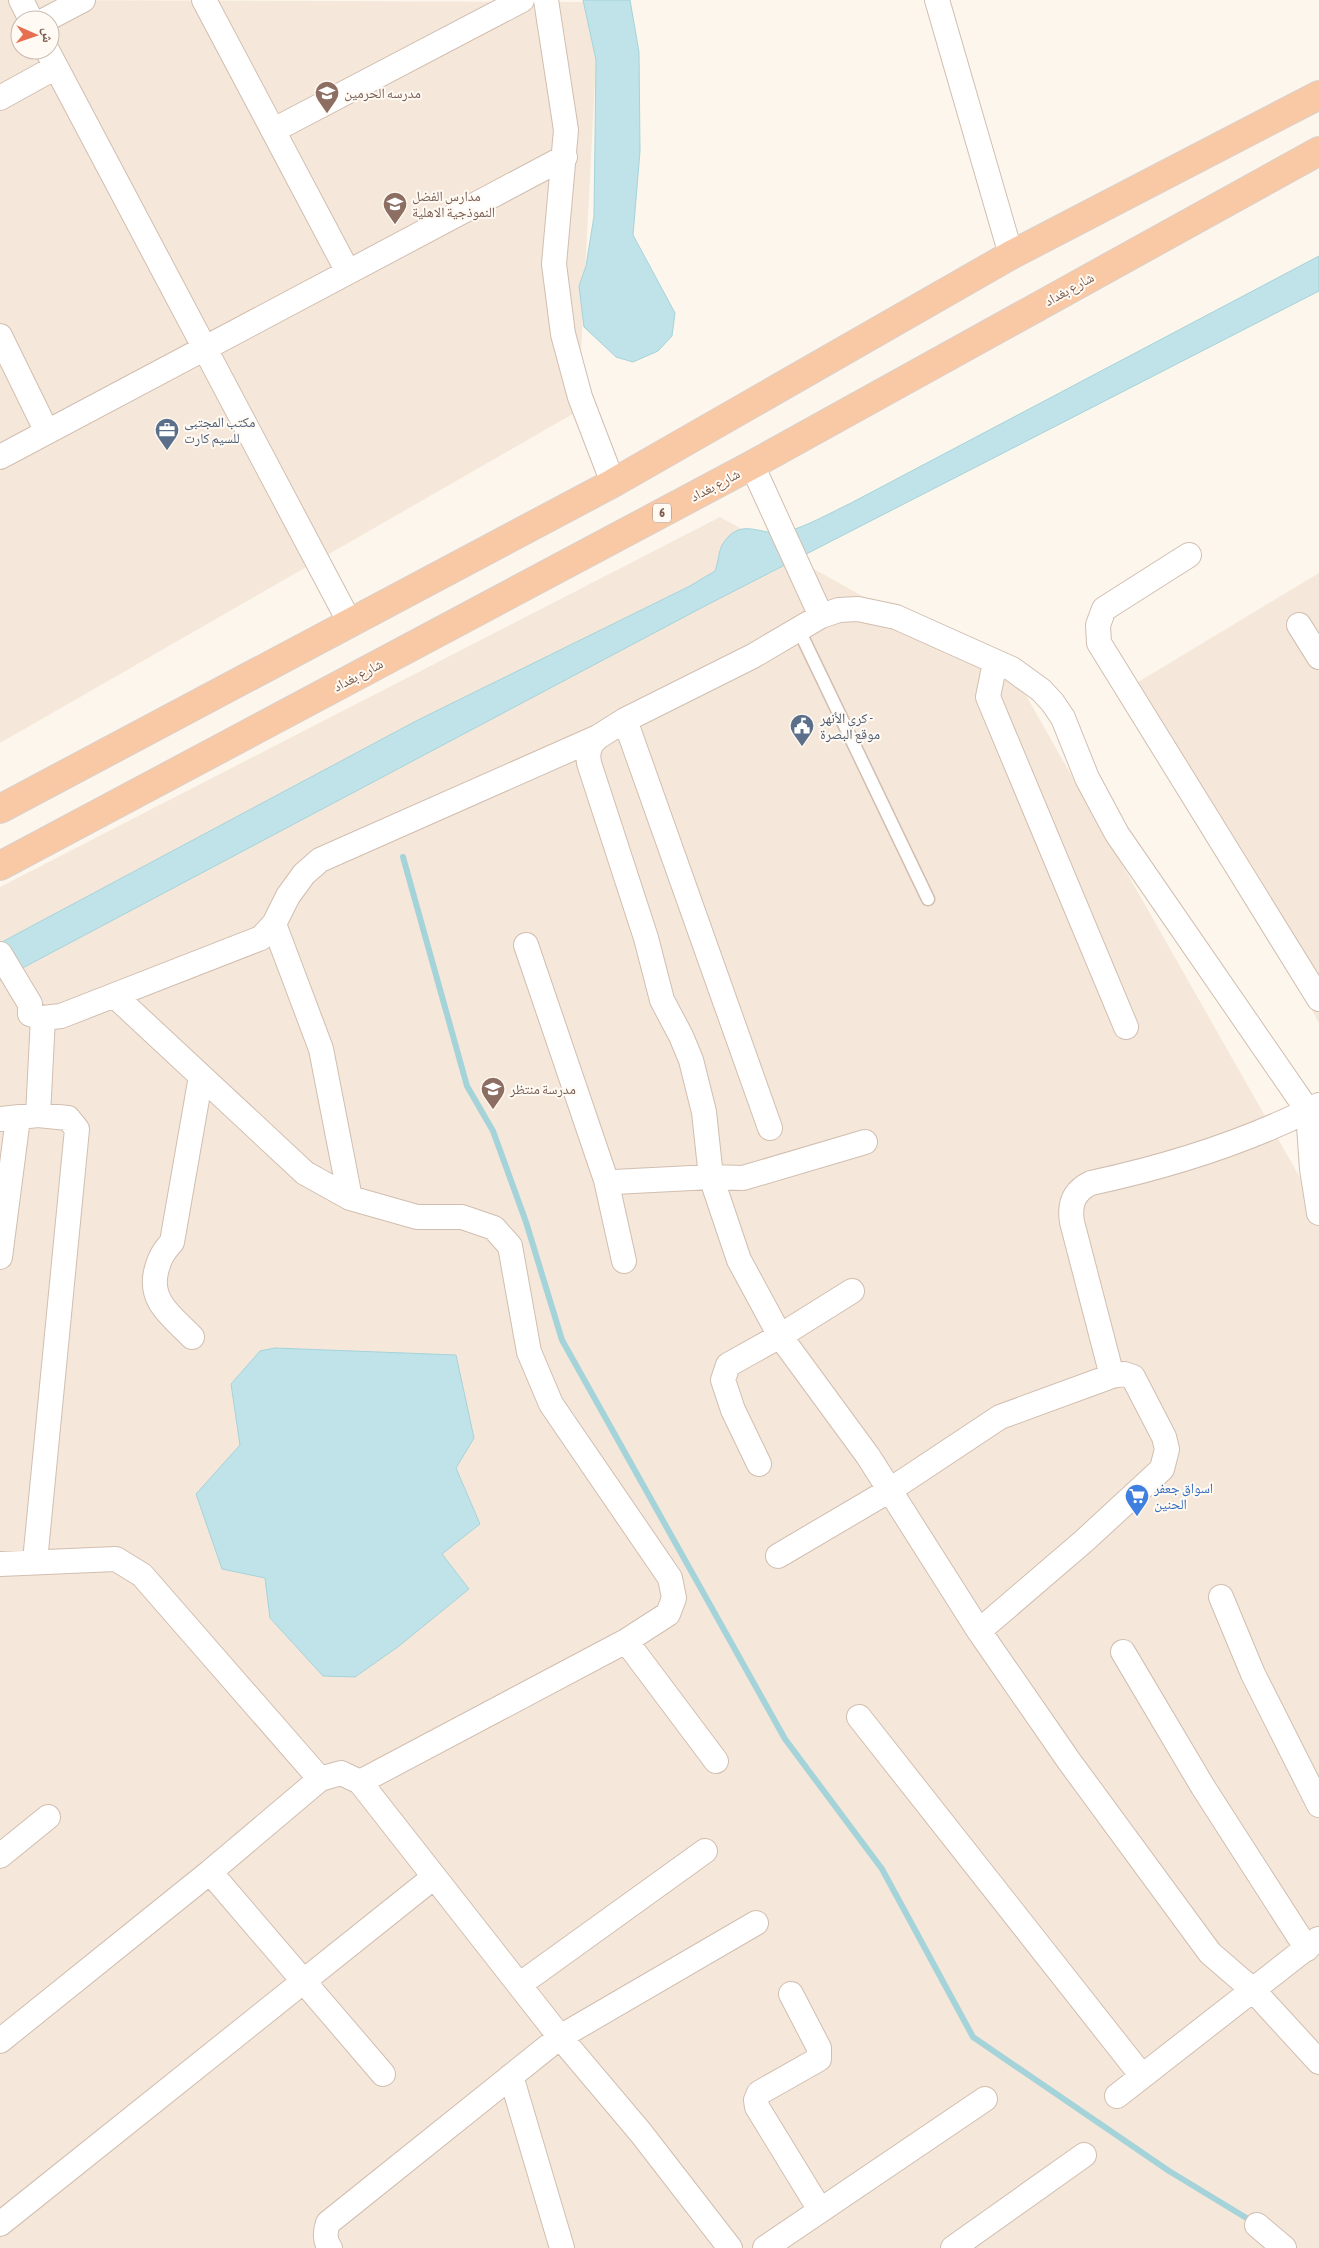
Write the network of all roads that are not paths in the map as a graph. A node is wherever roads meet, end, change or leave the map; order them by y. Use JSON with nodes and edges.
{"nodes":[{"id":1,"x":83,"y":0,"type":"edge"},
{"id":2,"x":204,"y":0,"type":"edge"},
{"id":3,"x":522,"y":0,"type":"edge"},
{"id":4,"x":546,"y":0,"type":"edge"},
{"id":5,"x":937,"y":0,"type":"edge"},
{"id":6,"x":60,"y":12,"type":"edge"},
{"id":7,"x":51,"y":60,"type":"edge"},
{"id":8,"x":53,"y":60,"type":"edge"},
{"id":9,"x":1319,"y":95,"type":"edge"},
{"id":10,"x":0,"y":98,"type":"edge"},
{"id":11,"x":274,"y":130,"type":"junction"},
{"id":12,"x":1319,"y":151,"type":"edge"},
{"id":13,"x":565,"y":157,"type":"junction"},
{"id":14,"x":1011,"y":255,"type":"junction"},
{"id":15,"x":348,"y":272,"type":"junction"},
{"id":16,"x":0,"y":336,"type":"edge"},
{"id":17,"x":205,"y":348,"type":"junction"},
{"id":18,"x":47,"y":432,"type":"junction"},
{"id":19,"x":0,"y":457,"type":"edge"},
{"id":20,"x":752,"y":465,"type":"junction"},
{"id":21,"x":613,"y":483,"type":"junction"},
{"id":22,"x":1189,"y":555,"type":"dead end"},
{"id":23,"x":821,"y":616,"type":"junction"},
{"id":24,"x":350,"y":623,"type":"junction"},
{"id":25,"x":1299,"y":625,"type":"dead end"},
{"id":26,"x":798,"y":628,"type":"junction"},
{"id":27,"x":1319,"y":657,"type":"edge"},
{"id":28,"x":995,"y":662,"type":"junction"},
{"id":29,"x":625,"y":720,"type":"junction"},
{"id":30,"x":598,"y":737,"type":"junction"},
{"id":31,"x":0,"y":808,"type":"edge"},
{"id":32,"x":0,"y":866,"type":"edge"},
{"id":33,"x":928,"y":898,"type":"dead end"},
{"id":34,"x":274,"y":924,"type":"junction"},
{"id":35,"x":526,"y":945,"type":"dead end"},
{"id":36,"x":0,"y":954,"type":"edge"},
{"id":37,"x":115,"y":996,"type":"junction"},
{"id":38,"x":1319,"y":999,"type":"edge"},
{"id":39,"x":37,"y":1011,"type":"junction"},
{"id":40,"x":1126,"y":1027,"type":"dead end"},
{"id":41,"x":201,"y":1076,"type":"junction"},
{"id":42,"x":1314,"y":1108,"type":"edge"},
{"id":43,"x":19,"y":1118,"type":"edge"},
{"id":44,"x":770,"y":1128,"type":"dead end"},
{"id":45,"x":865,"y":1142,"type":"dead end"},
{"id":46,"x":711,"y":1177,"type":"junction"},
{"id":47,"x":606,"y":1180,"type":"junction"},
{"id":48,"x":350,"y":1198,"type":"junction"},
{"id":49,"x":1319,"y":1213,"type":"edge"},
{"id":50,"x":0,"y":1258,"type":"edge"},
{"id":51,"x":624,"y":1261,"type":"dead end"},
{"id":52,"x":852,"y":1291,"type":"dead end"},
{"id":53,"x":780,"y":1336,"type":"junction"},
{"id":54,"x":192,"y":1337,"type":"dead end"},
{"id":55,"x":1112,"y":1376,"type":"junction"},
{"id":56,"x":759,"y":1464,"type":"dead end"},
{"id":57,"x":890,"y":1490,"type":"junction"},
{"id":58,"x":778,"y":1556,"type":"dead end"},
{"id":59,"x":35,"y":1562,"type":"junction"},
{"id":60,"x":0,"y":1564,"type":"edge"},
{"id":61,"x":1220,"y":1597,"type":"dead end"},
{"id":62,"x":979,"y":1632,"type":"junction"},
{"id":63,"x":626,"y":1641,"type":"junction"},
{"id":64,"x":1123,"y":1652,"type":"dead end"},
{"id":65,"x":859,"y":1717,"type":"dead end"},
{"id":66,"x":716,"y":1762,"type":"dead end"},
{"id":67,"x":320,"y":1779,"type":"junction"},
{"id":68,"x":360,"y":1782,"type":"junction"},
{"id":69,"x":1319,"y":1804,"type":"edge"},
{"id":70,"x":48,"y":1817,"type":"dead end"},
{"id":71,"x":705,"y":1851,"type":"dead end"},
{"id":72,"x":0,"y":1856,"type":"edge"},
{"id":73,"x":210,"y":1872,"type":"junction"},
{"id":74,"x":434,"y":1876,"type":"junction"},
{"id":75,"x":756,"y":1923,"type":"dead end"},
{"id":76,"x":1313,"y":1944,"type":"edge"},
{"id":77,"x":304,"y":1980,"type":"junction"},
{"id":78,"x":519,"y":1985,"type":"junction"},
{"id":79,"x":1254,"y":1991,"type":"junction"},
{"id":80,"x":791,"y":1994,"type":"dead end"},
{"id":81,"x":560,"y":2037,"type":"junction"},
{"id":82,"x":0,"y":2041,"type":"edge"},
{"id":83,"x":1319,"y":2062,"type":"edge"},
{"id":84,"x":383,"y":2074,"type":"dead end"},
{"id":85,"x":511,"y":2076,"type":"junction"},
{"id":86,"x":1142,"y":2076,"type":"junction"},
{"id":87,"x":1116,"y":2096,"type":"dead end"},
{"id":88,"x":985,"y":2099,"type":"dead end"},
{"id":89,"x":1084,"y":2155,"type":"dead end"},
{"id":90,"x":820,"y":2210,"type":"junction"},
{"id":91,"x":0,"y":2224,"type":"edge"},
{"id":92,"x":1257,"y":2225,"type":"dead end"},
{"id":93,"x":330,"y":2248,"type":"edge"},
{"id":94,"x":562,"y":2248,"type":"edge"},
{"id":95,"x":730,"y":2248,"type":"edge"},
{"id":96,"x":765,"y":2248,"type":"edge"},
{"id":97,"x":953,"y":2248,"type":"edge"},
{"id":98,"x":1284,"y":2248,"type":"edge"}],
"edges":[{"from":1,"to":6,"type":"street"},
{"from":2,"to":11,"type":"street"},
{"from":3,"to":11,"type":"street"},
{"from":4,"to":13,"type":"street"},
{"from":5,"to":14,"type":"street"},
{"from":7,"to":10,"type":"street"},
{"from":8,"to":17,"type":"street"},
{"from":9,"to":14,"type":"highway"},
{"from":11,"to":15,"type":"street"},
{"from":12,"to":20,"type":"highway","name":"شارع بغداد","number":"6"},
{"from":13,"to":15,"type":"street"},
{"from":13,"to":21,"type":"street"},
{"from":14,"to":21,"type":"highway"},
{"from":15,"to":17,"type":"street"},
{"from":16,"to":18,"type":"street"},
{"from":17,"to":18,"type":"street"},
{"from":17,"to":24,"type":"street"},
{"from":18,"to":19,"type":"street"},
{"from":20,"to":23,"type":"street"},
{"from":20,"to":32,"type":"highway","name":"شارع بغداد","number":"6"},
{"from":21,"to":24,"type":"highway"},
{"from":22,"to":38,"type":"street"},
{"from":23,"to":26,"type":"street"},
{"from":23,"to":28,"type":"street"},
{"from":24,"to":31,"type":"highway"},
{"from":25,"to":27,"type":"street"},
{"from":26,"to":29,"type":"street"},
{"from":26,"to":33,"type":"lane"},
{"from":28,"to":40,"type":"street"},
{"from":28,"to":42,"type":"street"},
{"from":29,"to":30,"type":"street"},
{"from":29,"to":44,"type":"street"},
{"from":30,"to":34,"type":"street"},
{"from":30,"to":46,"type":"street"},
{"from":34,"to":37,"type":"street"},
{"from":34,"to":48,"type":"street"},
{"from":35,"to":47,"type":"street"},
{"from":36,"to":39,"type":"street"},
{"from":37,"to":39,"type":"street"},
{"from":37,"to":41,"type":"street"},
{"from":39,"to":43,"type":"street"},
{"from":41,"to":48,"type":"street"},
{"from":41,"to":54,"type":"street"},
{"from":42,"to":49,"type":"street"},
{"from":42,"to":55,"type":"street"},
{"from":43,"to":50,"type":"street"},
{"from":43,"to":59,"type":"street"},
{"from":45,"to":46,"type":"street"},
{"from":46,"to":47,"type":"street"},
{"from":46,"to":53,"type":"street"},
{"from":47,"to":51,"type":"street"},
{"from":48,"to":63,"type":"street"},
{"from":52,"to":53,"type":"street"},
{"from":53,"to":56,"type":"street"},
{"from":53,"to":57,"type":"street"},
{"from":55,"to":57,"type":"street"},
{"from":55,"to":62,"type":"street"},
{"from":57,"to":58,"type":"street"},
{"from":57,"to":62,"type":"street"},
{"from":59,"to":60,"type":"street"},
{"from":59,"to":67,"type":"street"},
{"from":61,"to":69,"type":"street"},
{"from":62,"to":79,"type":"street"},
{"from":63,"to":66,"type":"street"},
{"from":63,"to":68,"type":"street"},
{"from":64,"to":76,"type":"street"},
{"from":65,"to":86,"type":"street"},
{"from":67,"to":68,"type":"street"},
{"from":67,"to":73,"type":"street"},
{"from":68,"to":74,"type":"street"},
{"from":70,"to":72,"type":"street"},
{"from":71,"to":78,"type":"street"},
{"from":73,"to":77,"type":"street"},
{"from":73,"to":82,"type":"street"},
{"from":74,"to":77,"type":"street"},
{"from":74,"to":78,"type":"street"},
{"from":75,"to":81,"type":"street"},
{"from":76,"to":79,"type":"street"},
{"from":77,"to":84,"type":"street"},
{"from":77,"to":91,"type":"street"},
{"from":78,"to":81,"type":"street"},
{"from":79,"to":83,"type":"street"},
{"from":79,"to":86,"type":"street"},
{"from":80,"to":90,"type":"street"},
{"from":81,"to":85,"type":"street"},
{"from":81,"to":95,"type":"street"},
{"from":85,"to":93,"type":"street"},
{"from":85,"to":94,"type":"street"},
{"from":86,"to":87,"type":"street"},
{"from":88,"to":90,"type":"street"},
{"from":89,"to":97,"type":"street"},
{"from":90,"to":96,"type":"street"},
{"from":92,"to":98,"type":"street"}]}
